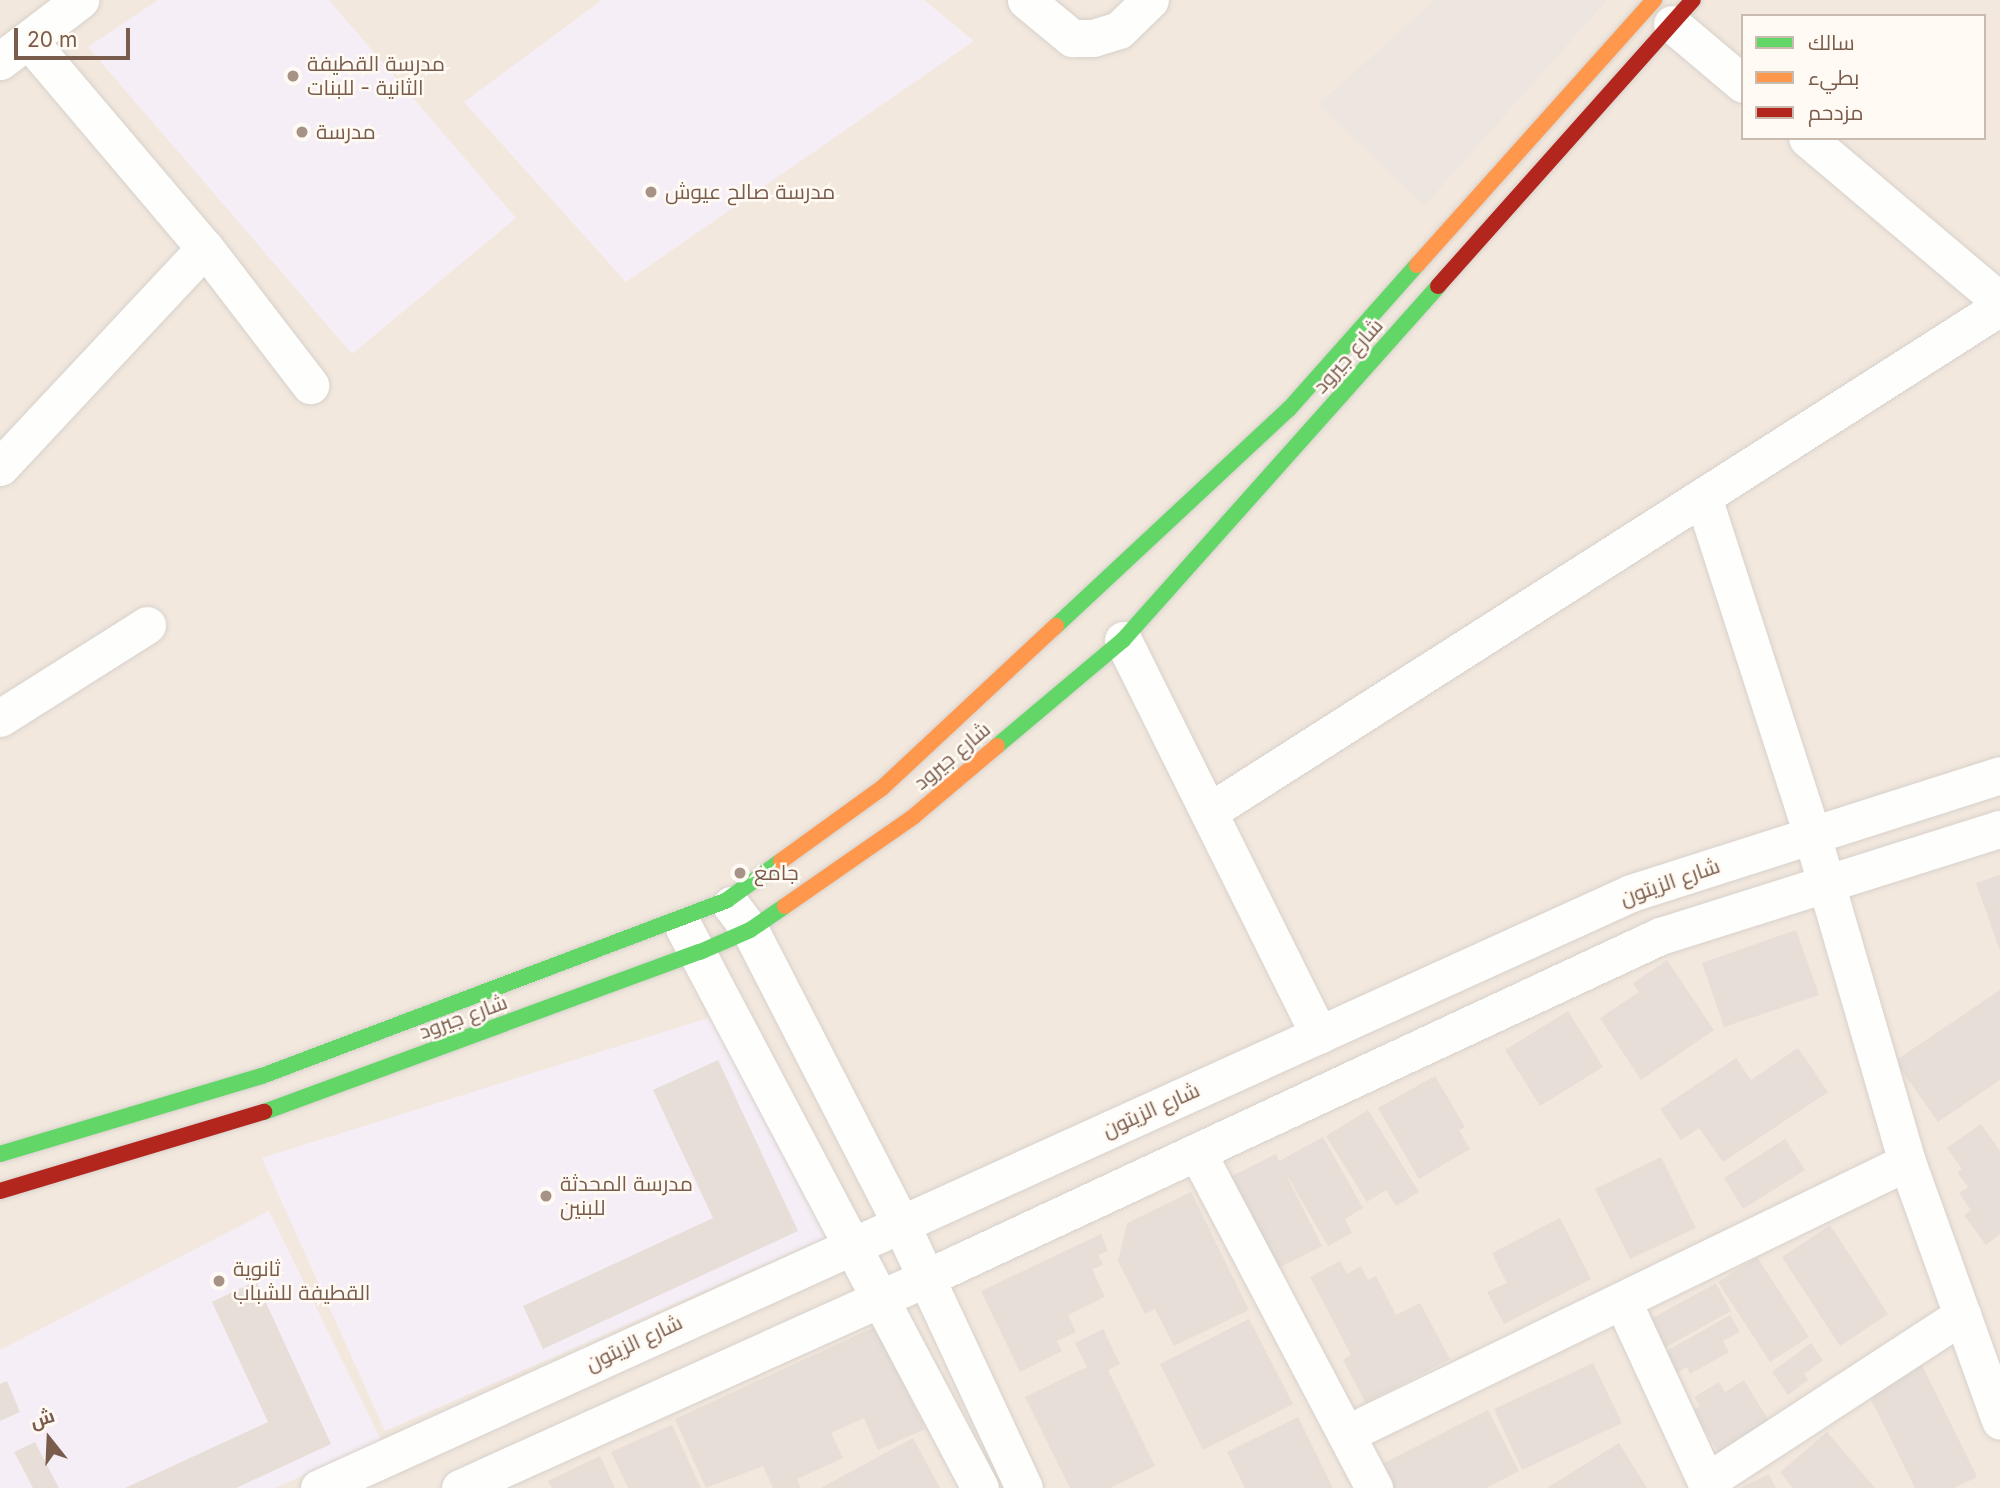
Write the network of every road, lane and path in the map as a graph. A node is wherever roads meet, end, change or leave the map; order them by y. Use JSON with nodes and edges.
{"nodes":[{"id":1,"x":80,"y":0,"type":"edge"},
{"id":2,"x":1026,"y":0,"type":"edge"},
{"id":3,"x":1150,"y":0,"type":"edge"},
{"id":4,"x":1673,"y":8,"type":"edge"},
{"id":5,"x":15,"y":52,"type":"edge"},
{"id":6,"x":1741,"y":82,"type":"edge"},
{"id":7,"x":1809,"y":140,"type":"edge"},
{"id":8,"x":205,"y":248,"type":"junction"},
{"id":9,"x":2000,"y":304,"type":"edge"},
{"id":10,"x":310,"y":385,"type":"dead end"},
{"id":11,"x":0,"y":467,"type":"edge"},
{"id":12,"x":1703,"y":497,"type":"junction"},
{"id":13,"x":147,"y":625,"type":"dead end"},
{"id":14,"x":1123,"y":640,"type":"junction"},
{"id":15,"x":3,"y":712,"type":"edge"},
{"id":16,"x":2000,"y":775,"type":"edge"},
{"id":17,"x":1210,"y":811,"type":"junction"},
{"id":18,"x":2000,"y":829,"type":"edge"},
{"id":19,"x":1812,"y":835,"type":"junction"},
{"id":20,"x":1826,"y":884,"type":"junction"},
{"id":21,"x":727,"y":900,"type":"junction"},
{"id":22,"x":680,"y":921,"type":"junction"},
{"id":23,"x":750,"y":930,"type":"junction"},
{"id":24,"x":700,"y":952,"type":"junction"},
{"id":25,"x":1319,"y":1035,"type":"junction"},
{"id":26,"x":1197,"y":1152,"type":"junction"},
{"id":27,"x":0,"y":1154,"type":"edge"},
{"id":28,"x":1907,"y":1163,"type":"junction"},
{"id":29,"x":0,"y":1191,"type":"edge"},
{"id":30,"x":900,"y":1222,"type":"junction"},
{"id":31,"x":851,"y":1244,"type":"junction"},
{"id":32,"x":926,"y":1278,"type":"junction"},
{"id":33,"x":877,"y":1299,"type":"junction"},
{"id":34,"x":1623,"y":1302,"type":"junction"},
{"id":35,"x":1962,"y":1315,"type":"junction"},
{"id":36,"x":2000,"y":1421,"type":"edge"},
{"id":37,"x":1346,"y":1434,"type":"junction"},
{"id":38,"x":1708,"y":1485,"type":"edge"},
{"id":39,"x":319,"y":1488,"type":"edge"},
{"id":40,"x":460,"y":1488,"type":"edge"},
{"id":41,"x":980,"y":1488,"type":"edge"},
{"id":42,"x":1024,"y":1488,"type":"edge"},
{"id":43,"x":1374,"y":1488,"type":"edge"}],
"edges":[{"from":1,"to":5,"type":"street"},
{"from":2,"to":3,"type":"street"},
{"from":4,"to":6,"type":"street"},
{"from":4,"to":14,"type":"main road","name":"شارع جيرود"},
{"from":4,"to":21,"type":"main road","name":"شارع جيرود"},
{"from":5,"to":8,"type":"street"},
{"from":7,"to":9,"type":"street"},
{"from":8,"to":10,"type":"street"},
{"from":8,"to":11,"type":"street"},
{"from":9,"to":12,"type":"street"},
{"from":12,"to":17,"type":"street"},
{"from":12,"to":19,"type":"street"},
{"from":13,"to":15,"type":"street"},
{"from":14,"to":17,"type":"street"},
{"from":14,"to":23,"type":"main road","name":"شارع جيرود"},
{"from":16,"to":19,"type":"street","name":"شارع الزيتون"},
{"from":17,"to":25,"type":"street"},
{"from":18,"to":20,"type":"street"},
{"from":19,"to":20,"type":"street"},
{"from":19,"to":25,"type":"street","name":"شارع الزيتون"},
{"from":20,"to":26,"type":"street"},
{"from":20,"to":28,"type":"street"},
{"from":21,"to":22,"type":"main road","name":"شارع جيرود"},
{"from":21,"to":23,"type":"street"},
{"from":22,"to":24,"type":"street"},
{"from":22,"to":27,"type":"main road","name":"شارع جيرود"},
{"from":23,"to":24,"type":"main road","name":"شارع جيرود"},
{"from":23,"to":30,"type":"street"},
{"from":24,"to":29,"type":"main road","name":"شارع جيرود"},
{"from":24,"to":31,"type":"street"},
{"from":25,"to":30,"type":"street","name":"شارع الزيتون"},
{"from":26,"to":32,"type":"street"},
{"from":26,"to":37,"type":"street"},
{"from":28,"to":34,"type":"street"},
{"from":28,"to":35,"type":"street"},
{"from":30,"to":31,"type":"street","name":"شارع الزيتون"},
{"from":30,"to":32,"type":"street"},
{"from":31,"to":33,"type":"street"},
{"from":31,"to":39,"type":"street","name":"شارع الزيتون"},
{"from":32,"to":33,"type":"street"},
{"from":32,"to":42,"type":"street"},
{"from":33,"to":40,"type":"street"},
{"from":33,"to":41,"type":"street"},
{"from":34,"to":37,"type":"street"},
{"from":34,"to":38,"type":"street"},
{"from":35,"to":36,"type":"street"},
{"from":35,"to":38,"type":"street"},
{"from":37,"to":43,"type":"street"}]}
